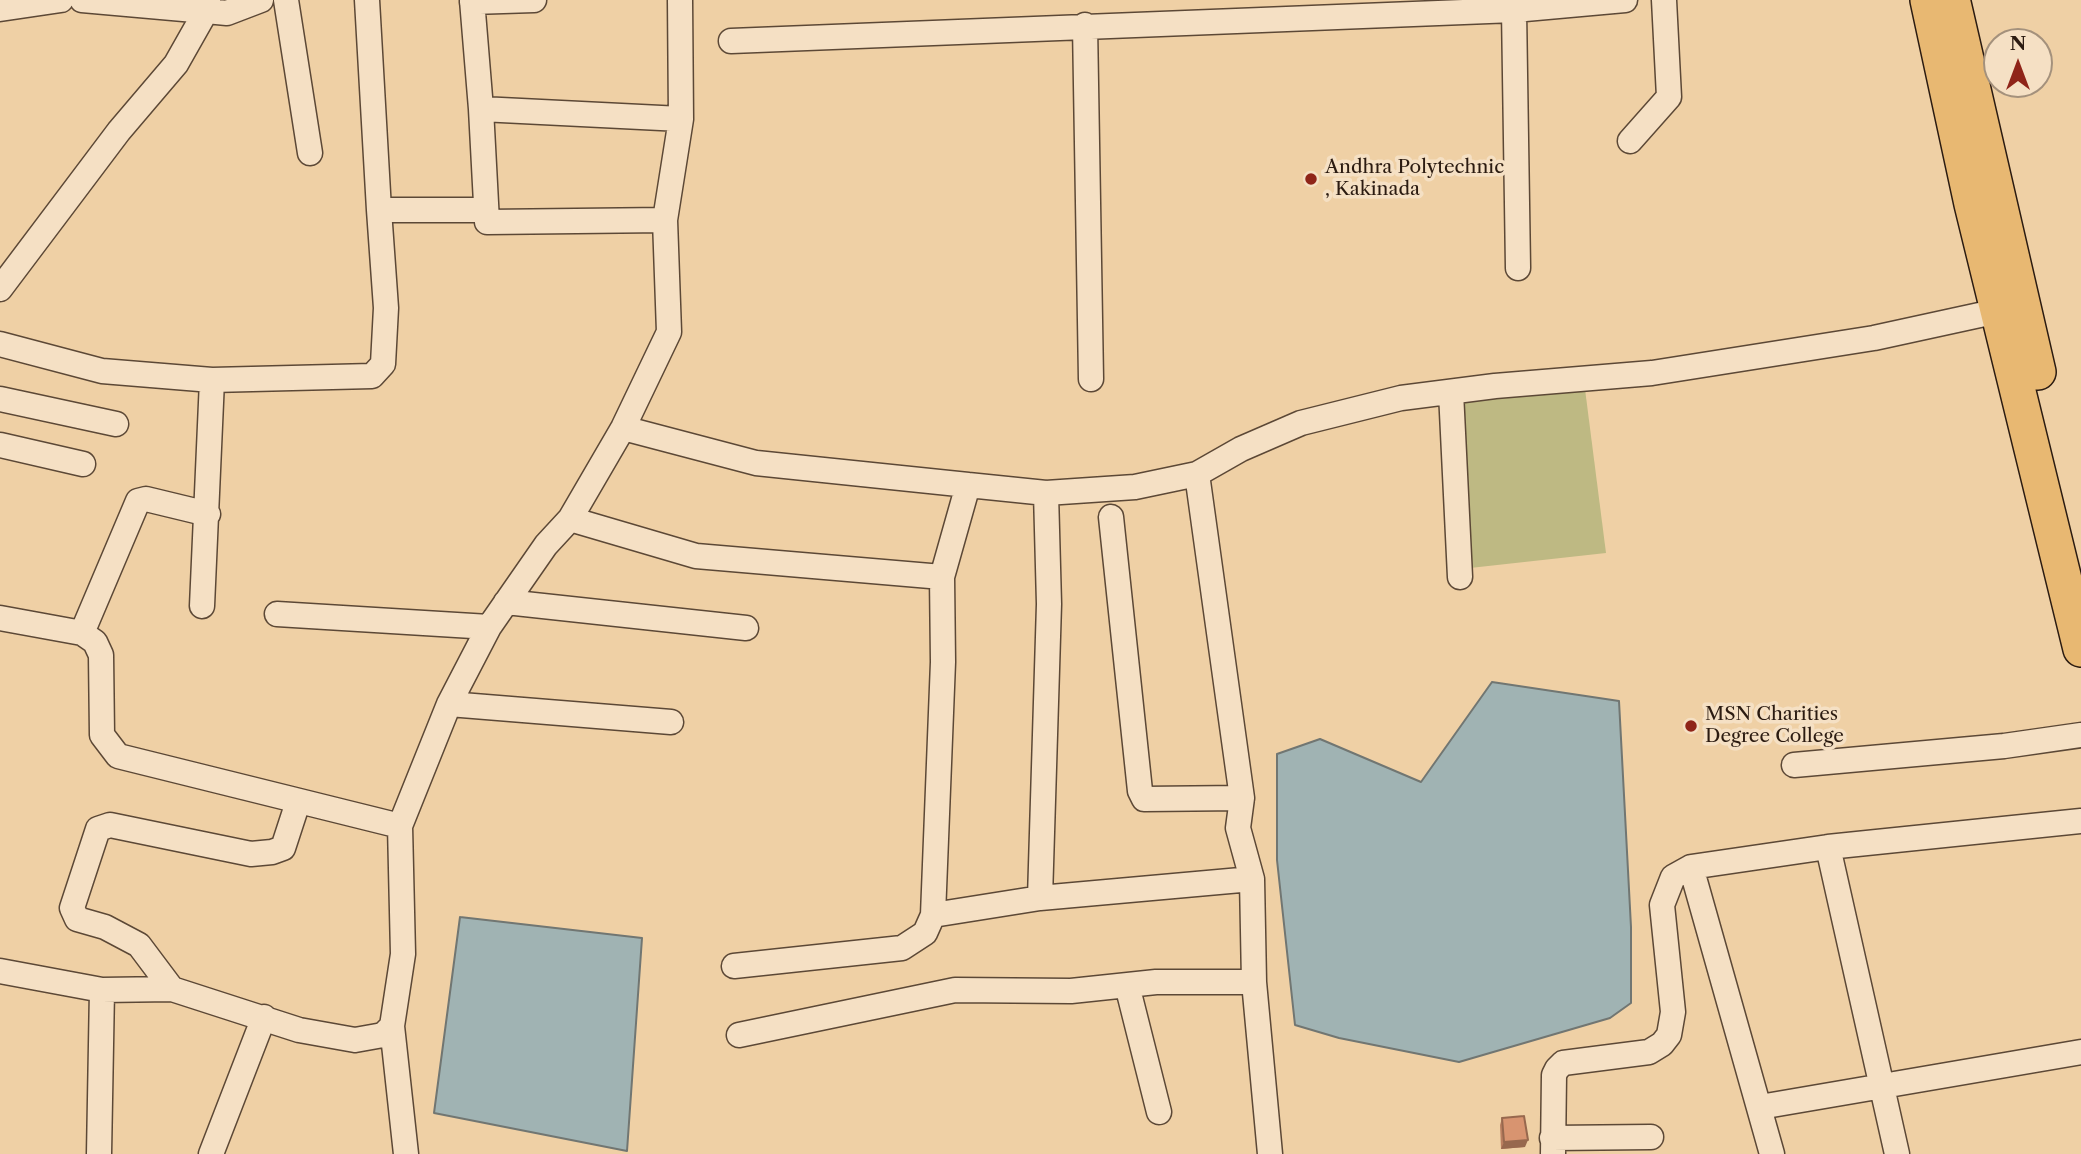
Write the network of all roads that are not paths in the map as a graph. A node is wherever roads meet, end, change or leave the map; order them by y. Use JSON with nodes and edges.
{"nodes":[{"id":1,"x":61,"y":0,"type":"edge"},
{"id":2,"x":82,"y":0,"type":"edge"},
{"id":3,"x":261,"y":0,"type":"edge"},
{"id":4,"x":286,"y":0,"type":"edge"},
{"id":5,"x":367,"y":0,"type":"edge"},
{"id":6,"x":534,"y":0,"type":"edge"},
{"id":7,"x":680,"y":0,"type":"edge"},
{"id":8,"x":1625,"y":0,"type":"edge"},
{"id":9,"x":1664,"y":0,"type":"edge"},
{"id":10,"x":1928,"y":0,"type":"edge"},
{"id":11,"x":1952,"y":0,"type":"edge"},
{"id":12,"x":472,"y":1,"type":"edge"},
{"id":13,"x":207,"y":6,"type":"edge"},
{"id":14,"x":0,"y":9,"type":"edge"},
{"id":15,"x":1514,"y":9,"type":"junction"},
{"id":16,"x":1085,"y":24,"type":"junction"},
{"id":17,"x":732,"y":41,"type":"dead end"},
{"id":18,"x":481,"y":109,"type":"junction"},
{"id":19,"x":681,"y":119,"type":"junction"},
{"id":20,"x":1630,"y":141,"type":"dead end"},
{"id":21,"x":310,"y":153,"type":"dead end"},
{"id":22,"x":379,"y":210,"type":"junction"},
{"id":23,"x":486,"y":210,"type":"junction"},
{"id":24,"x":665,"y":220,"type":"junction"},
{"id":25,"x":1518,"y":268,"type":"dead end"},
{"id":26,"x":0,"y":289,"type":"edge"},
{"id":27,"x":1998,"y":311,"type":"junction"},
{"id":28,"x":0,"y":344,"type":"edge"},
{"id":29,"x":1091,"y":379,"type":"dead end"},
{"id":30,"x":212,"y":380,"type":"junction"},
{"id":31,"x":1451,"y":392,"type":"junction"},
{"id":32,"x":0,"y":399,"type":"edge"},
{"id":33,"x":116,"y":424,"type":"dead end"},
{"id":34,"x":623,"y":428,"type":"junction"},
{"id":35,"x":0,"y":445,"type":"edge"},
{"id":36,"x":83,"y":464,"type":"dead end"},
{"id":37,"x":1197,"y":474,"type":"junction"},
{"id":38,"x":968,"y":485,"type":"junction"},
{"id":39,"x":1046,"y":493,"type":"junction"},
{"id":40,"x":208,"y":514,"type":"junction"},
{"id":41,"x":1111,"y":517,"type":"dead end"},
{"id":42,"x":570,"y":519,"type":"junction"},
{"id":43,"x":2081,"y":549,"type":"edge"},
{"id":44,"x":942,"y":577,"type":"junction"},
{"id":45,"x":1460,"y":577,"type":"dead end"},
{"id":46,"x":506,"y":602,"type":"junction"},
{"id":47,"x":202,"y":606,"type":"dead end"},
{"id":48,"x":278,"y":614,"type":"dead end"},
{"id":49,"x":0,"y":618,"type":"edge"},
{"id":50,"x":489,"y":627,"type":"junction"},
{"id":51,"x":746,"y":628,"type":"dead end"},
{"id":52,"x":82,"y":633,"type":"junction"},
{"id":53,"x":2081,"y":649,"type":"edge"},
{"id":54,"x":449,"y":704,"type":"junction"},
{"id":55,"x":671,"y":722,"type":"dead end"},
{"id":56,"x":2081,"y":735,"type":"edge"},
{"id":57,"x":1794,"y":765,"type":"dead end"},
{"id":58,"x":1242,"y":798,"type":"junction"},
{"id":59,"x":298,"y":802,"type":"junction"},
{"id":60,"x":2081,"y":821,"type":"edge"},
{"id":61,"x":400,"y":826,"type":"junction"},
{"id":62,"x":1828,"y":847,"type":"junction"},
{"id":63,"x":1691,"y":867,"type":"junction"},
{"id":64,"x":1252,"y":878,"type":"junction"},
{"id":65,"x":1040,"y":898,"type":"junction"},
{"id":66,"x":933,"y":915,"type":"junction"},
{"id":67,"x":734,"y":967,"type":"dead end"},
{"id":68,"x":0,"y":971,"type":"edge"},
{"id":69,"x":1254,"y":982,"type":"junction"},
{"id":70,"x":1127,"y":985,"type":"junction"},
{"id":71,"x":172,"y":989,"type":"junction"},
{"id":72,"x":102,"y":990,"type":"junction"},
{"id":73,"x":264,"y":1017,"type":"junction"},
{"id":74,"x":392,"y":1026,"type":"junction"},
{"id":75,"x":739,"y":1035,"type":"dead end"},
{"id":76,"x":2081,"y":1052,"type":"edge"},
{"id":77,"x":1882,"y":1089,"type":"junction"},
{"id":78,"x":1760,"y":1108,"type":"junction"},
{"id":79,"x":1159,"y":1112,"type":"dead end"},
{"id":80,"x":1651,"y":1137,"type":"dead end"},
{"id":81,"x":1553,"y":1146,"type":"edge"},
{"id":82,"x":99,"y":1154,"type":"edge"},
{"id":83,"x":211,"y":1154,"type":"edge"},
{"id":84,"x":405,"y":1154,"type":"edge"},
{"id":85,"x":1270,"y":1154,"type":"edge"},
{"id":86,"x":1772,"y":1154,"type":"edge"},
{"id":87,"x":1897,"y":1154,"type":"edge"}],
"edges":[{"from":1,"to":14,"type":"street"},
{"from":2,"to":13,"type":"street"},
{"from":3,"to":13,"type":"street"},
{"from":4,"to":21,"type":"street"},
{"from":5,"to":22,"type":"street"},
{"from":6,"to":12,"type":"street"},
{"from":7,"to":19,"type":"street"},
{"from":8,"to":15,"type":"street"},
{"from":9,"to":20,"type":"street"},
{"from":10,"to":27,"type":"highway"},
{"from":11,"to":43,"type":"highway"},
{"from":12,"to":18,"type":"street"},
{"from":13,"to":26,"type":"street"},
{"from":15,"to":16,"type":"street"},
{"from":15,"to":25,"type":"street"},
{"from":16,"to":17,"type":"street"},
{"from":16,"to":29,"type":"street"},
{"from":18,"to":19,"type":"street"},
{"from":18,"to":23,"type":"street"},
{"from":19,"to":24,"type":"street"},
{"from":22,"to":23,"type":"street"},
{"from":22,"to":30,"type":"street"},
{"from":23,"to":24,"type":"street"},
{"from":24,"to":34,"type":"street"},
{"from":27,"to":31,"type":"street"},
{"from":27,"to":53,"type":"highway"},
{"from":28,"to":30,"type":"street"},
{"from":30,"to":40,"type":"street"},
{"from":31,"to":37,"type":"street"},
{"from":31,"to":45,"type":"street"},
{"from":32,"to":33,"type":"street"},
{"from":34,"to":38,"type":"street"},
{"from":34,"to":42,"type":"street"},
{"from":35,"to":36,"type":"street"},
{"from":37,"to":39,"type":"street"},
{"from":37,"to":58,"type":"street"},
{"from":38,"to":39,"type":"street"},
{"from":38,"to":44,"type":"street"},
{"from":39,"to":65,"type":"street"},
{"from":40,"to":47,"type":"street"},
{"from":40,"to":52,"type":"street"},
{"from":41,"to":58,"type":"street"},
{"from":42,"to":44,"type":"street"},
{"from":42,"to":46,"type":"street"},
{"from":44,"to":66,"type":"street"},
{"from":46,"to":50,"type":"street"},
{"from":46,"to":51,"type":"street"},
{"from":48,"to":50,"type":"street"},
{"from":49,"to":52,"type":"street"},
{"from":50,"to":54,"type":"street"},
{"from":52,"to":59,"type":"street"},
{"from":54,"to":55,"type":"street"},
{"from":54,"to":61,"type":"street"},
{"from":56,"to":57,"type":"street"},
{"from":58,"to":64,"type":"street"},
{"from":59,"to":61,"type":"street"},
{"from":59,"to":71,"type":"street"},
{"from":60,"to":62,"type":"street"},
{"from":61,"to":74,"type":"street"},
{"from":62,"to":63,"type":"street"},
{"from":62,"to":77,"type":"street"},
{"from":63,"to":78,"type":"street"},
{"from":63,"to":81,"type":"street"},
{"from":64,"to":65,"type":"street"},
{"from":64,"to":69,"type":"street"},
{"from":65,"to":66,"type":"street"},
{"from":66,"to":67,"type":"street"},
{"from":68,"to":72,"type":"street"},
{"from":69,"to":70,"type":"street"},
{"from":69,"to":85,"type":"street"},
{"from":70,"to":75,"type":"street"},
{"from":70,"to":79,"type":"street"},
{"from":71,"to":72,"type":"street"},
{"from":71,"to":73,"type":"street"},
{"from":72,"to":82,"type":"street"},
{"from":73,"to":74,"type":"street"},
{"from":73,"to":83,"type":"street"},
{"from":74,"to":84,"type":"street"},
{"from":76,"to":77,"type":"street"},
{"from":77,"to":78,"type":"street"},
{"from":77,"to":87,"type":"street"},
{"from":78,"to":86,"type":"street"},
{"from":80,"to":81,"type":"street"}]}
